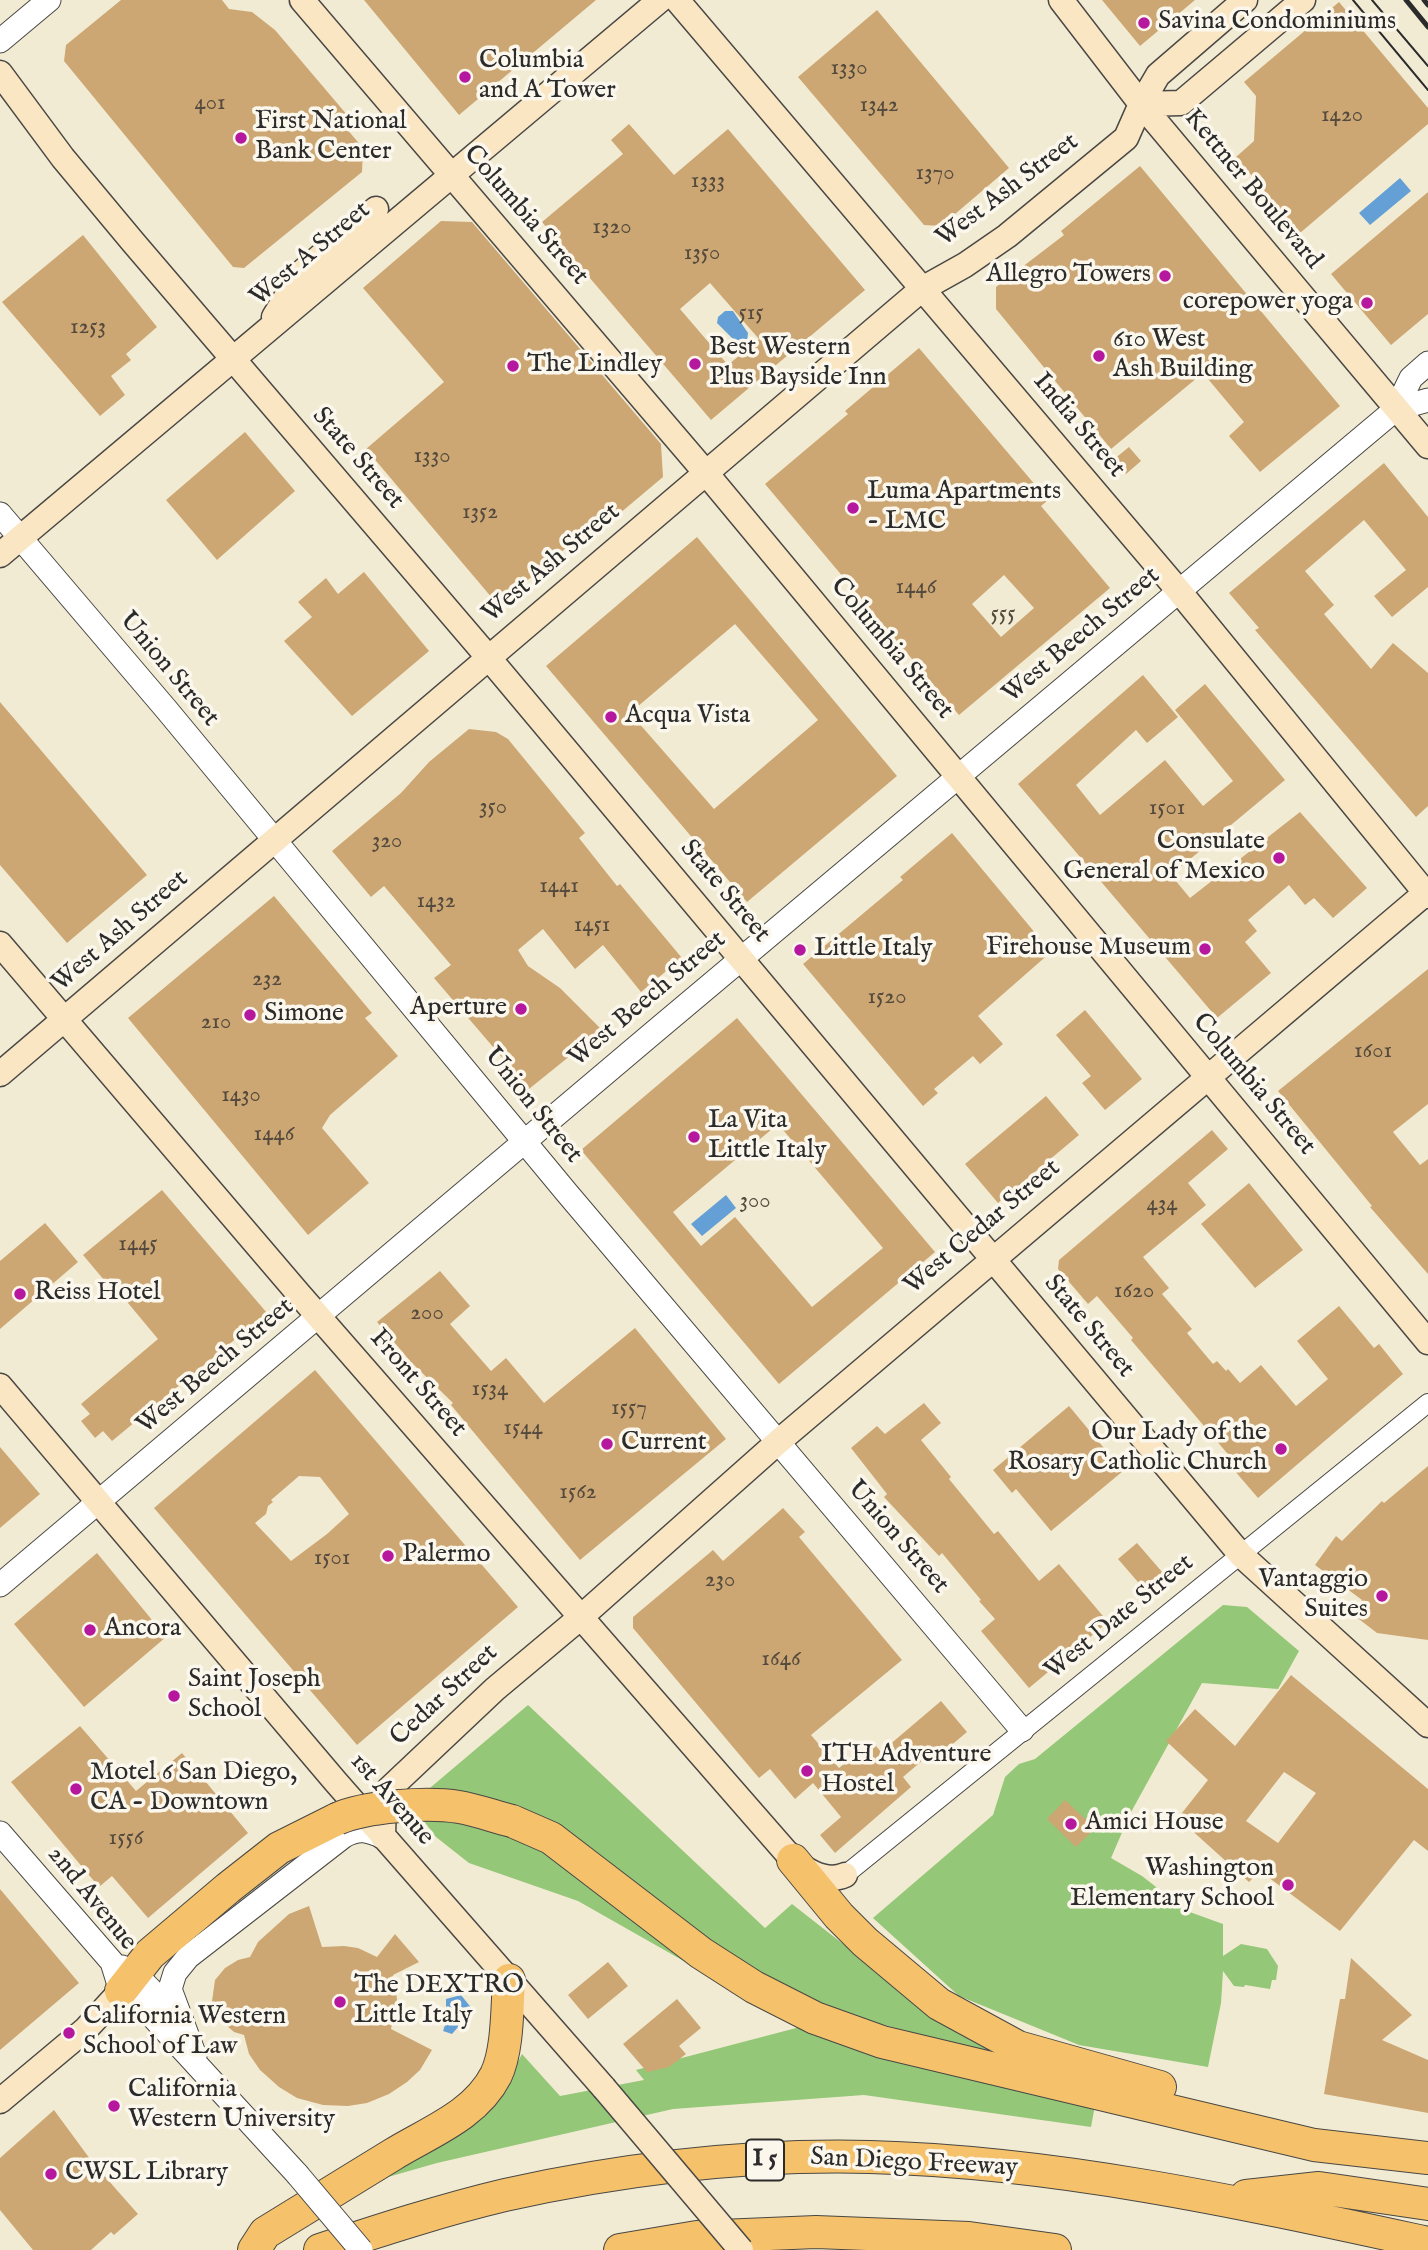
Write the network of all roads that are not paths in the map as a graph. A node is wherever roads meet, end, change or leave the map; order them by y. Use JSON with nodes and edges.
{"nodes":[{"id":1,"x":49,"y":0,"type":"edge"},
{"id":2,"x":302,"y":0,"type":"edge"},
{"id":3,"x":660,"y":0,"type":"edge"},
{"id":4,"x":677,"y":0,"type":"edge"},
{"id":5,"x":1061,"y":0,"type":"edge"},
{"id":6,"x":1245,"y":0,"type":"edge"},
{"id":7,"x":1303,"y":0,"type":"edge"},
{"id":8,"x":0,"y":41,"type":"edge"},
{"id":9,"x":0,"y":73,"type":"edge"},
{"id":10,"x":1141,"y":104,"type":"junction"},
{"id":11,"x":451,"y":176,"type":"junction"},
{"id":12,"x":376,"y":209,"type":"dead end"},
{"id":13,"x":922,"y":289,"type":"junction"},
{"id":14,"x":264,"y":334,"type":"junction"},
{"id":15,"x":232,"y":360,"type":"junction"},
{"id":16,"x":1428,"y":363,"type":"edge"},
{"id":17,"x":1428,"y":400,"type":"edge"},
{"id":18,"x":1396,"y":409,"type":"junction"},
{"id":19,"x":1428,"y":446,"type":"edge"},
{"id":20,"x":706,"y":473,"type":"junction"},
{"id":21,"x":0,"y":514,"type":"edge"},
{"id":22,"x":20,"y":538,"type":"junction"},
{"id":23,"x":0,"y":555,"type":"edge"},
{"id":24,"x":1179,"y":592,"type":"junction"},
{"id":25,"x":488,"y":657,"type":"junction"},
{"id":26,"x":958,"y":776,"type":"junction"},
{"id":27,"x":274,"y":840,"type":"junction"},
{"id":28,"x":1427,"y":893,"type":"edge"},
{"id":29,"x":0,"y":944,"type":"edge"},
{"id":30,"x":741,"y":959,"type":"junction"},
{"id":31,"x":64,"y":1020,"type":"junction"},
{"id":32,"x":0,"y":1074,"type":"edge"},
{"id":33,"x":1207,"y":1077,"type":"junction"},
{"id":34,"x":525,"y":1142,"type":"junction"},
{"id":35,"x":993,"y":1259,"type":"junction"},
{"id":36,"x":318,"y":1317,"type":"junction"},
{"id":37,"x":1428,"y":1342,"type":"edge"},
{"id":38,"x":0,"y":1386,"type":"edge"},
{"id":39,"x":1428,"y":1403,"type":"edge"},
{"id":40,"x":778,"y":1442,"type":"junction"},
{"id":41,"x":99,"y":1503,"type":"junction"},
{"id":42,"x":1241,"y":1555,"type":"junction"},
{"id":43,"x":0,"y":1586,"type":"edge"},
{"id":44,"x":581,"y":1617,"type":"junction"},
{"id":45,"x":1428,"y":1725,"type":"edge"},
{"id":46,"x":1022,"y":1730,"type":"junction"},
{"id":47,"x":0,"y":1833,"type":"edge"},
{"id":48,"x":383,"y":1837,"type":"junction"},
{"id":49,"x":793,"y":1860,"type":"junction"},
{"id":50,"x":845,"y":1875,"type":"joint"},
{"id":51,"x":122,"y":1975,"type":"junction"},
{"id":52,"x":509,"y":1980,"type":"junction"},
{"id":53,"x":198,"y":2065,"type":"junction"},
{"id":54,"x":0,"y":2101,"type":"edge"},
{"id":55,"x":1391,"y":2153,"type":"junction"},
{"id":56,"x":1428,"y":2158,"type":"edge"},
{"id":57,"x":1217,"y":2199,"type":"junction"},
{"id":58,"x":1428,"y":2204,"type":"edge"},
{"id":59,"x":1428,"y":2243,"type":"edge"},
{"id":60,"x":254,"y":2250,"type":"edge"},
{"id":61,"x":320,"y":2250,"type":"edge"},
{"id":62,"x":361,"y":2250,"type":"edge"},
{"id":63,"x":620,"y":2250,"type":"edge"},
{"id":64,"x":741,"y":2250,"type":"edge"},
{"id":65,"x":1055,"y":2250,"type":"edge"}],
"edges":[{"from":1,"to":8,"type":"street"},
{"from":2,"to":11,"type":"main road","name":"Columbia Street"},
{"from":3,"to":11,"type":"main road","name":"West A Street"},
{"from":4,"to":13,"type":"main road","name":"India Street"},
{"from":5,"to":10,"type":"main road","name":"Kettner Boulevard"},
{"from":6,"to":10,"type":"main road","name":"West Ash Street"},
{"from":7,"to":10,"type":"main road"},
{"from":9,"to":15,"type":"main road","name":"State Street"},
{"from":10,"to":13,"type":"main road","name":"West Ash Street"},
{"from":10,"to":18,"type":"main road","name":"Kettner Boulevard"},
{"from":11,"to":14,"type":"main road","name":"West A Street"},
{"from":11,"to":20,"type":"main road","name":"Columbia Street"},
{"from":12,"to":14,"type":"main road"},
{"from":13,"to":20,"type":"main road","name":"West Ash Street"},
{"from":13,"to":24,"type":"main road","name":"India Street"},
{"from":14,"to":15,"type":"main road","name":"West A Street"},
{"from":15,"to":22,"type":"main road","name":"West A Street"},
{"from":15,"to":25,"type":"main road","name":"State Street"},
{"from":16,"to":18,"type":"street","name":"West Beech Street"},
{"from":17,"to":18,"type":"street","name":"West Beech Street"},
{"from":18,"to":19,"type":"main road","name":"Kettner Boulevard"},
{"from":18,"to":24,"type":"street","name":"West Beech Street"},
{"from":20,"to":25,"type":"main road","name":"West Ash Street"},
{"from":20,"to":26,"type":"main road","name":"Columbia Street"},
{"from":21,"to":22,"type":"street","name":"Union Street"},
{"from":22,"to":23,"type":"main road","name":"West A Street"},
{"from":22,"to":27,"type":"street","name":"Union Street"},
{"from":24,"to":26,"type":"street","name":"West Beech Street"},
{"from":24,"to":28,"type":"main road","name":"India Street"},
{"from":25,"to":27,"type":"main road","name":"West Ash Street"},
{"from":25,"to":30,"type":"main road","name":"State Street"},
{"from":26,"to":30,"type":"street","name":"West Beech Street"},
{"from":26,"to":33,"type":"main road","name":"Columbia Street"},
{"from":27,"to":31,"type":"main road","name":"West Ash Street"},
{"from":27,"to":34,"type":"street","name":"Union Street"},
{"from":28,"to":33,"type":"main road","name":"West Cedar Street"},
{"from":29,"to":31,"type":"main road","name":"Front Street"},
{"from":30,"to":34,"type":"street","name":"West Beech Street"},
{"from":30,"to":35,"type":"main road","name":"State Street"},
{"from":31,"to":32,"type":"main road","name":"West Ash Street"},
{"from":31,"to":36,"type":"main road","name":"Front Street"},
{"from":33,"to":35,"type":"main road","name":"West Cedar Street"},
{"from":33,"to":37,"type":"main road","name":"Columbia Street"},
{"from":34,"to":36,"type":"street","name":"West Beech Street"},
{"from":34,"to":40,"type":"street","name":"Union Street"},
{"from":35,"to":40,"type":"main road","name":"West Cedar Street"},
{"from":35,"to":42,"type":"main road","name":"State Street"},
{"from":36,"to":41,"type":"street","name":"West Beech Street"},
{"from":36,"to":44,"type":"main road","name":"Front Street"},
{"from":38,"to":41,"type":"main road","name":"1st Avenue"},
{"from":39,"to":42,"type":"street","name":"West Date Street"},
{"from":40,"to":44,"type":"main road","name":"West Cedar Street"},
{"from":40,"to":46,"type":"street","name":"Union Street"},
{"from":41,"to":43,"type":"street","name":"West Beech Street"},
{"from":41,"to":48,"type":"main road","name":"1st Avenue"},
{"from":42,"to":45,"type":"main road","name":"State Street"},
{"from":42,"to":46,"type":"street","name":"West Date Street"},
{"from":44,"to":48,"type":"main road","name":"Cedar Street"},
{"from":44,"to":49,"type":"main road","name":"Front Street"},
{"from":46,"to":50,"type":"street","name":"West Date Street"},
{"from":47,"to":51,"type":"street","name":"2nd Avenue"},
{"from":48,"to":52,"type":"main road","name":"1st Avenue"},
{"from":48,"to":53,"type":"street"},
{"from":49,"to":50,"type":"main road"},
{"from":49,"to":55,"type":"highway"},
{"from":51,"to":53,"type":"street","name":"2nd Avenue"},
{"from":51,"to":54,"type":"main road"},
{"from":51,"to":55,"type":"highway","bridge":true},
{"from":52,"to":60,"type":"highway"},
{"from":52,"to":64,"type":"main road","name":"1st Avenue","bridge":true},
{"from":53,"to":62,"type":"street","bridge":true},
{"from":55,"to":56,"type":"highway"},
{"from":57,"to":58,"type":"highway"},
{"from":57,"to":59,"type":"highway","name":"San Diego Freeway","number":"I 5"},
{"from":57,"to":61,"type":"highway","name":"San Diego Freeway","number":"I 5"},
{"from":63,"to":65,"type":"highway"}]}
